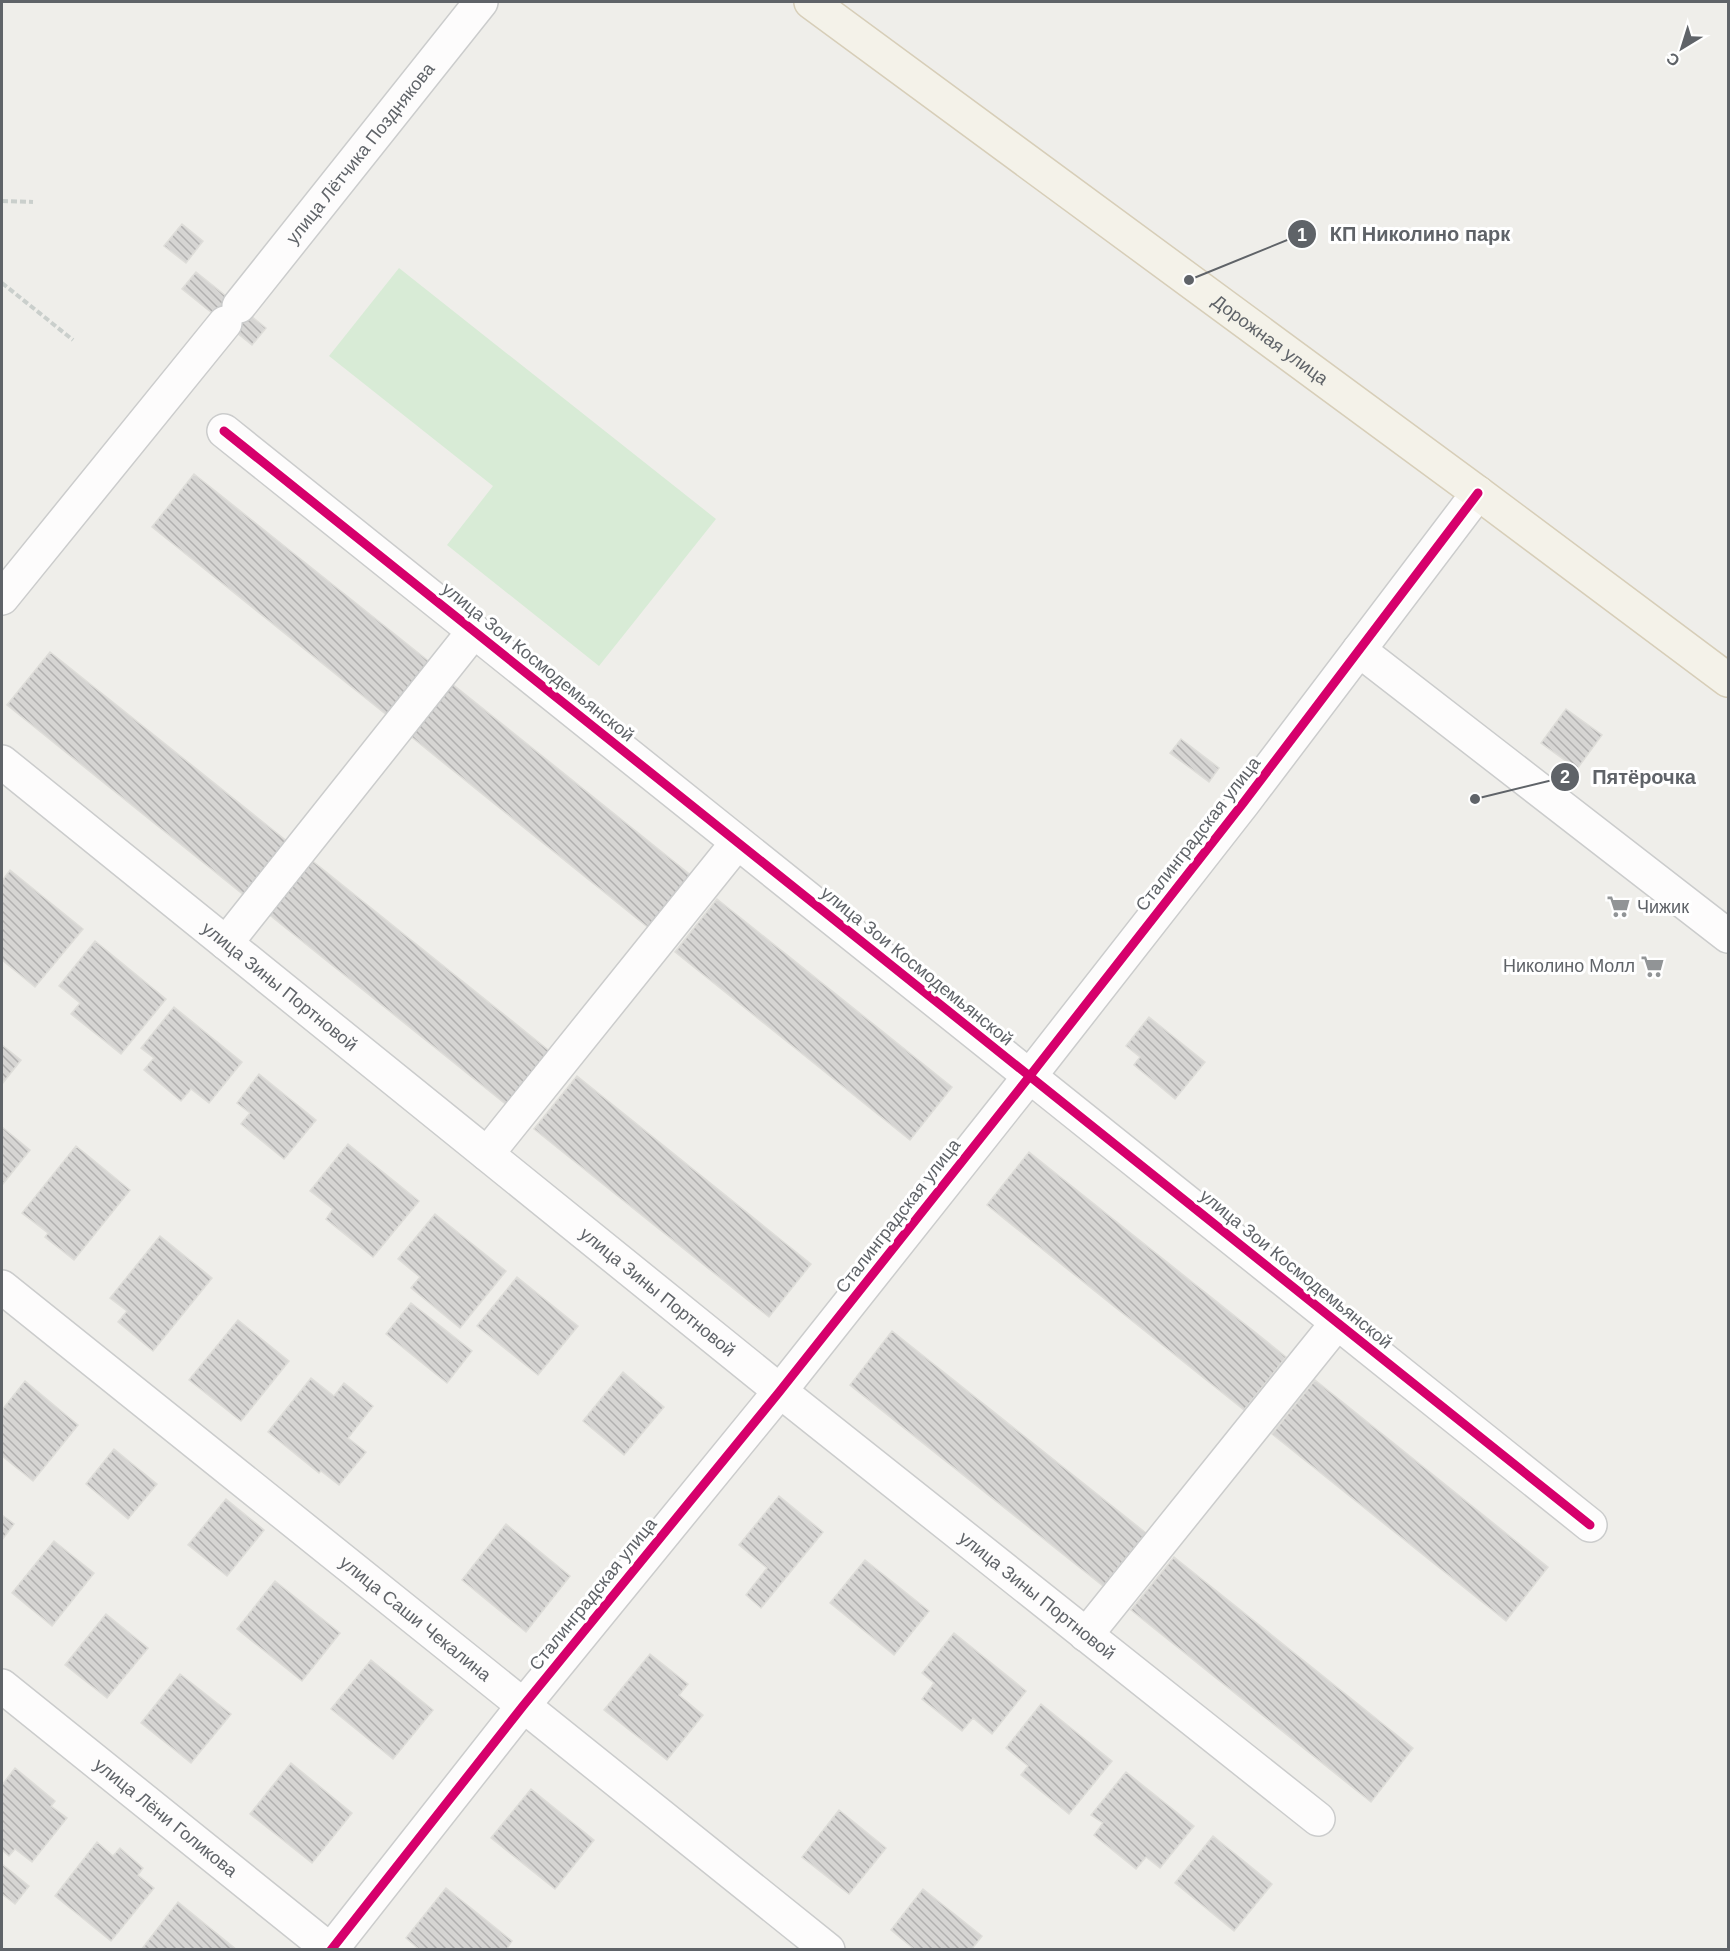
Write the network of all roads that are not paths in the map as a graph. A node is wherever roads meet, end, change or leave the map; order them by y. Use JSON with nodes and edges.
{"nodes":[{"id":1,"x":481,"y":2,"type":"edge"},
{"id":2,"x":811,"y":2,"type":"edge"},
{"id":3,"x":224,"y":431,"type":"dead end"},
{"id":4,"x":1478,"y":493,"type":"junction"},
{"id":5,"x":2,"y":598,"type":"edge"},
{"id":6,"x":474,"y":632,"type":"junction"},
{"id":7,"x":1359,"y":650,"type":"junction"},
{"id":8,"x":1728,"y":680,"type":"edge"},
{"id":9,"x":2,"y":762,"type":"edge"},
{"id":10,"x":737,"y":843,"type":"junction"},
{"id":11,"x":1728,"y":936,"type":"edge"},
{"id":12,"x":226,"y":943,"type":"junction"},
{"id":13,"x":1029,"y":1077,"type":"junction"},
{"id":14,"x":487,"y":1154,"type":"junction"},
{"id":15,"x":2,"y":1287,"type":"edge"},
{"id":16,"x":1337,"y":1323,"type":"junction"},
{"id":17,"x":780,"y":1391,"type":"junction"},
{"id":18,"x":1590,"y":1525,"type":"dead end"},
{"id":19,"x":1086,"y":1635,"type":"junction"},
{"id":20,"x":2,"y":1686,"type":"edge"},
{"id":21,"x":523,"y":1706,"type":"junction"},
{"id":22,"x":1318,"y":1819,"type":"dead end"},
{"id":23,"x":331,"y":1950,"type":"edge"},
{"id":24,"x":828,"y":1950,"type":"edge"}],
"edges":[{"from":1,"to":5,"type":"street","name":"улица Лётчика Позднякова"},
{"from":2,"to":4,"type":"main road","name":"Дорожная улица"},
{"from":3,"to":6,"type":"street","name":"улица Зои Космодемьянской"},
{"from":4,"to":7,"type":"street","name":"Сталинградская улица"},
{"from":4,"to":8,"type":"main road","name":"Дорожная улица"},
{"from":6,"to":10,"type":"street","name":"улица Зои Космодемьянской"},
{"from":6,"to":12,"type":"street"},
{"from":7,"to":11,"type":"street"},
{"from":7,"to":13,"type":"street","name":"Сталинградская улица"},
{"from":9,"to":12,"type":"street","name":"улица Зины Портновой"},
{"from":10,"to":13,"type":"street","name":"улица Зои Космодемьянской"},
{"from":10,"to":14,"type":"street"},
{"from":12,"to":14,"type":"street","name":"улица Зины Портновой"},
{"from":13,"to":16,"type":"street","name":"улица Зои Космодемьянской"},
{"from":13,"to":17,"type":"street","name":"Сталинградская улица"},
{"from":14,"to":17,"type":"street","name":"улица Зины Портновой"},
{"from":15,"to":21,"type":"street","name":"улица Саши Чекалина"},
{"from":16,"to":18,"type":"street","name":"улица Зои Космодемьянской"},
{"from":16,"to":19,"type":"street"},
{"from":17,"to":19,"type":"street","name":"улица Зины Портновой"},
{"from":17,"to":21,"type":"street","name":"Сталинградская улица"},
{"from":19,"to":22,"type":"street","name":"улица Зины Портновой"},
{"from":20,"to":23,"type":"street","name":"улица Лёни Голикова"},
{"from":21,"to":23,"type":"street","name":"Сталинградская улица"},
{"from":21,"to":24,"type":"street","name":"улица Саши Чекалина"}]}
